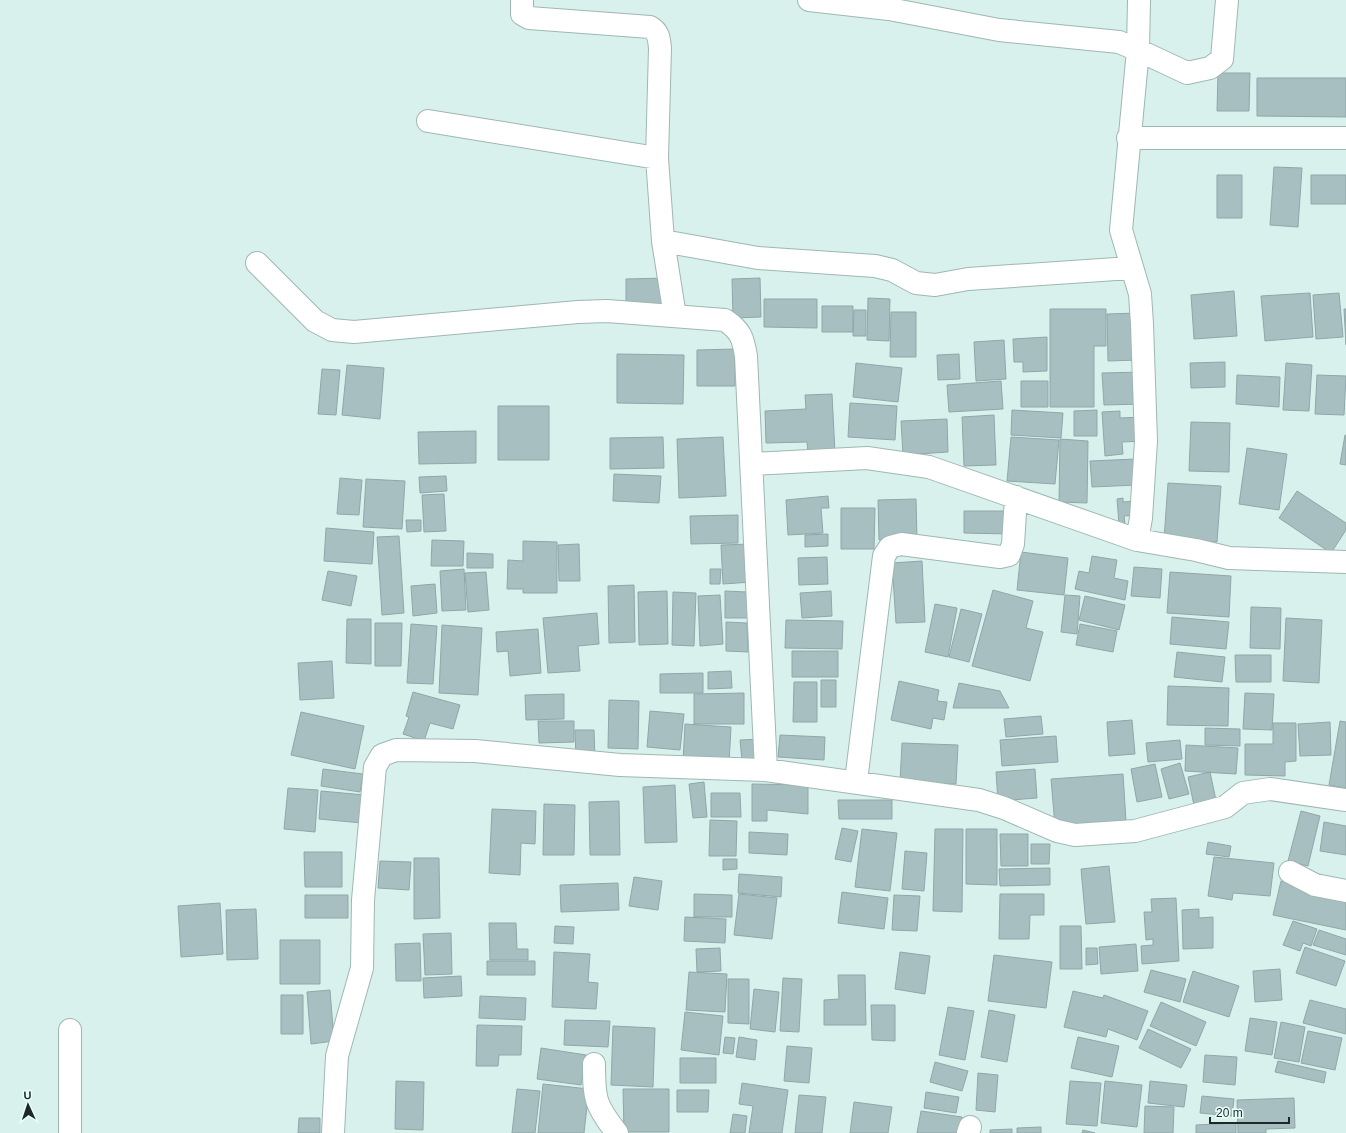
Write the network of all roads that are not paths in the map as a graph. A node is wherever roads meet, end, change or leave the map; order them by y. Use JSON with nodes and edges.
{"nodes":[{"id":1,"x":522,"y":0,"type":"edge"},
{"id":2,"x":809,"y":0,"type":"edge"},
{"id":3,"x":1139,"y":0,"type":"edge"},
{"id":4,"x":1227,"y":0,"type":"edge"},
{"id":5,"x":1138,"y":50,"type":"junction"},
{"id":6,"x":428,"y":121,"type":"dead end"},
{"id":7,"x":1128,"y":138,"type":"junction"},
{"id":8,"x":1346,"y":138,"type":"edge"},
{"id":9,"x":657,"y":158,"type":"junction"},
{"id":10,"x":663,"y":241,"type":"junction"},
{"id":11,"x":257,"y":263,"type":"dead end"},
{"id":12,"x":1131,"y":268,"type":"junction"},
{"id":13,"x":675,"y":316,"type":"junction"},
{"id":14,"x":751,"y":464,"type":"junction"},
{"id":15,"x":1016,"y":497,"type":"junction"},
{"id":16,"x":1137,"y":540,"type":"junction"},
{"id":17,"x":1346,"y":562,"type":"edge"},
{"id":18,"x":766,"y":770,"type":"junction"},
{"id":19,"x":856,"y":781,"type":"junction"},
{"id":20,"x":1346,"y":800,"type":"edge"},
{"id":21,"x":1290,"y":872,"type":"dead end"},
{"id":22,"x":1346,"y":891,"type":"edge"},
{"id":23,"x":70,"y":1030,"type":"dead end"},
{"id":24,"x":594,"y":1064,"type":"dead end"},
{"id":25,"x":70,"y":1133,"type":"edge"},
{"id":26,"x":333,"y":1133,"type":"edge"},
{"id":27,"x":617,"y":1133,"type":"edge"}],
"edges":[{"from":1,"to":9,"type":"street"},
{"from":2,"to":5,"type":"street"},
{"from":3,"to":5,"type":"street"},
{"from":4,"to":5,"type":"street"},
{"from":5,"to":7,"type":"street"},
{"from":6,"to":9,"type":"street"},
{"from":7,"to":8,"type":"street"},
{"from":7,"to":12,"type":"street"},
{"from":9,"to":10,"type":"street"},
{"from":10,"to":12,"type":"street"},
{"from":10,"to":13,"type":"street"},
{"from":11,"to":13,"type":"street"},
{"from":12,"to":16,"type":"street"},
{"from":13,"to":14,"type":"street"},
{"from":14,"to":15,"type":"street"},
{"from":14,"to":18,"type":"street"},
{"from":15,"to":16,"type":"street"},
{"from":15,"to":19,"type":"street"},
{"from":16,"to":17,"type":"street"},
{"from":18,"to":19,"type":"street"},
{"from":18,"to":26,"type":"street"},
{"from":19,"to":20,"type":"street"},
{"from":21,"to":22,"type":"street"},
{"from":23,"to":25,"type":"street"},
{"from":24,"to":27,"type":"street"}]}
